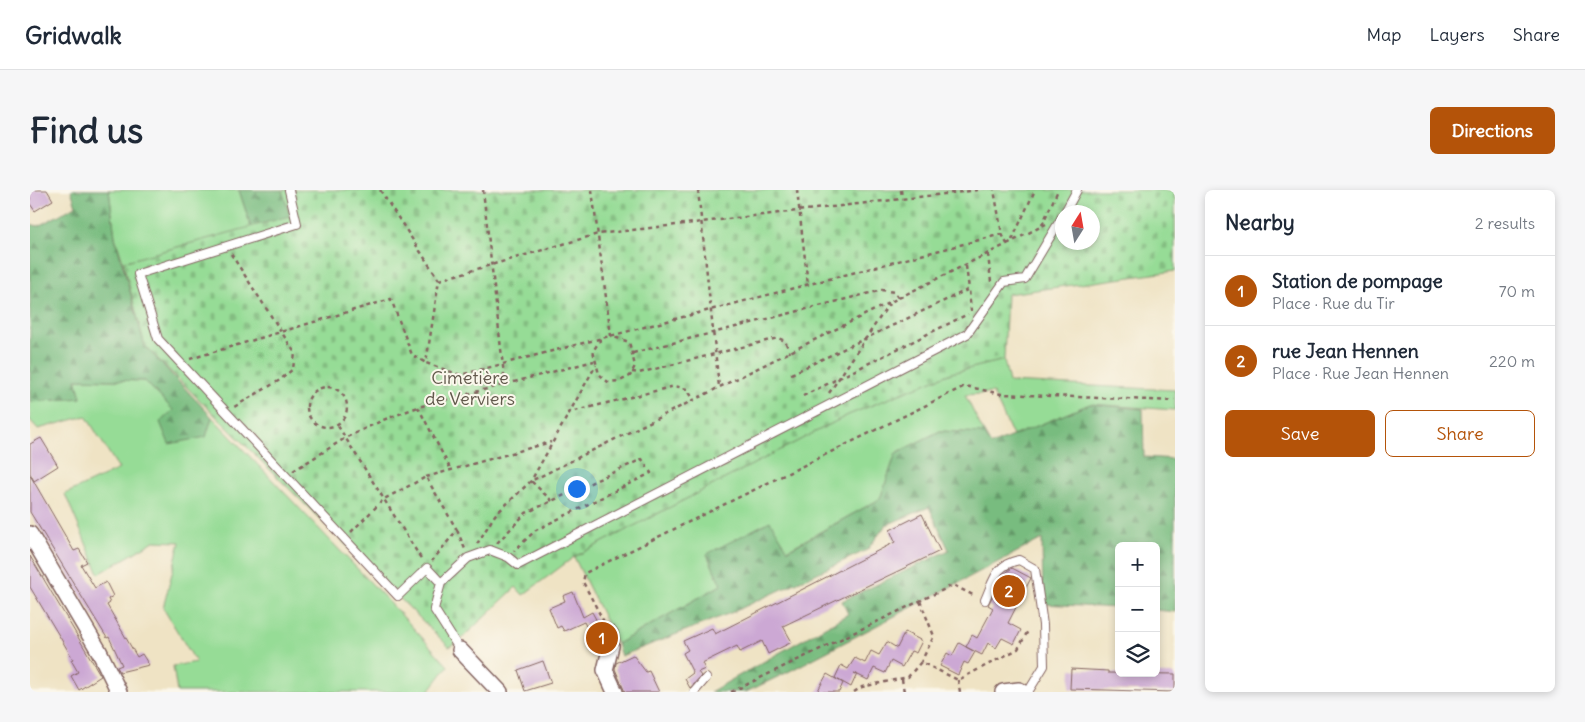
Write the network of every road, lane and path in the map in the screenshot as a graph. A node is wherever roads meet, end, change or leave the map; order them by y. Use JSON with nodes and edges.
{"nodes":[{"id":1,"x":289,"y":190,"type":"edge"},
{"id":2,"x":380,"y":190,"type":"edge"},
{"id":3,"x":482,"y":190,"type":"edge"},
{"id":4,"x":592,"y":190,"type":"edge"},
{"id":5,"x":698,"y":190,"type":"edge"},
{"id":6,"x":797,"y":190,"type":"edge"},
{"id":7,"x":902,"y":190,"type":"edge"},
{"id":8,"x":979,"y":190,"type":"edge"},
{"id":9,"x":994,"y":190,"type":"edge"},
{"id":10,"x":1035,"y":190,"type":"edge"},
{"id":11,"x":1058,"y":190,"type":"edge"},
{"id":12,"x":1077,"y":190,"type":"edge"},
{"id":13,"x":902,"y":199,"type":"junction"},
{"id":14,"x":1069,"y":205,"type":"edge"},
{"id":15,"x":800,"y":212,"type":"junction"},
{"id":16,"x":1049,"y":222,"type":"dead end"},
{"id":17,"x":702,"y":223,"type":"junction"},
{"id":18,"x":1042,"y":226,"type":"junction"},
{"id":19,"x":1055,"y":229,"type":"edge"},
{"id":20,"x":598,"y":234,"type":"junction"},
{"id":21,"x":1002,"y":234,"type":"junction"},
{"id":22,"x":1011,"y":242,"type":"junction"},
{"id":23,"x":1007,"y":244,"type":"junction"},
{"id":24,"x":226,"y":246,"type":"junction"},
{"id":25,"x":988,"y":254,"type":"junction"},
{"id":26,"x":493,"y":264,"type":"junction"},
{"id":27,"x":966,"y":265,"type":"junction"},
{"id":28,"x":439,"y":280,"type":"junction"},
{"id":29,"x":808,"y":285,"type":"junction"},
{"id":30,"x":969,"y":289,"type":"junction"},
{"id":31,"x":993,"y":298,"type":"junction"},
{"id":32,"x":899,"y":299,"type":"junction"},
{"id":33,"x":890,"y":303,"type":"junction"},
{"id":34,"x":712,"y":310,"type":"junction"},
{"id":35,"x":972,"y":313,"type":"junction"},
{"id":36,"x":973,"y":325,"type":"junction"},
{"id":37,"x":281,"y":332,"type":"junction"},
{"id":38,"x":714,"y":333,"type":"junction"},
{"id":39,"x":611,"y":336,"type":"junction"},
{"id":40,"x":866,"y":338,"type":"junction"},
{"id":41,"x":601,"y":339,"type":"junction"},
{"id":42,"x":790,"y":353,"type":"junction"},
{"id":43,"x":634,"y":354,"type":"junction"},
{"id":44,"x":716,"y":354,"type":"junction"},
{"id":45,"x":594,"y":361,"type":"junction"},
{"id":46,"x":179,"y":362,"type":"junction"},
{"id":47,"x":426,"y":363,"type":"junction"},
{"id":48,"x":503,"y":364,"type":"junction"},
{"id":49,"x":596,"y":365,"type":"junction"},
{"id":50,"x":632,"y":372,"type":"junction"},
{"id":51,"x":792,"y":374,"type":"dead end"},
{"id":52,"x":840,"y":377,"type":"junction"},
{"id":53,"x":505,"y":384,"type":"junction"},
{"id":54,"x":719,"y":388,"type":"junction"},
{"id":55,"x":802,"y":396,"type":"dead end"},
{"id":56,"x":694,"y":401,"type":"junction"},
{"id":57,"x":1175,"y":401,"type":"edge"},
{"id":58,"x":418,"y":407,"type":"junction"},
{"id":59,"x":817,"y":411,"type":"junction"},
{"id":60,"x":226,"y":412,"type":"junction"},
{"id":61,"x":568,"y":413,"type":"junction"},
{"id":62,"x":338,"y":426,"type":"junction"},
{"id":63,"x":347,"y":437,"type":"junction"},
{"id":64,"x":552,"y":442,"type":"junction"},
{"id":65,"x":451,"y":470,"type":"junction"},
{"id":66,"x":285,"y":476,"type":"junction"},
{"id":67,"x":426,"y":476,"type":"junction"},
{"id":68,"x":531,"y":481,"type":"junction"},
{"id":69,"x":384,"y":499,"type":"junction"},
{"id":70,"x":552,"y":501,"type":"junction"},
{"id":71,"x":457,"y":530,"type":"junction"},
{"id":72,"x":30,"y":534,"type":"edge"},
{"id":73,"x":344,"y":539,"type":"junction"},
{"id":74,"x":490,"y":550,"type":"junction"},
{"id":75,"x":508,"y":557,"type":"junction"},
{"id":76,"x":468,"y":558,"type":"junction"},
{"id":77,"x":426,"y":568,"type":"junction"},
{"id":78,"x":441,"y":583,"type":"junction"},
{"id":79,"x":985,"y":600,"type":"joint"},
{"id":80,"x":920,"y":601,"type":"junction"},
{"id":81,"x":1029,"y":629,"type":"dead end"},
{"id":82,"x":610,"y":634,"type":"joint"},
{"id":83,"x":460,"y":650,"type":"joint"},
{"id":84,"x":921,"y":662,"type":"junction"},
{"id":85,"x":706,"y":678,"type":"dead end"},
{"id":86,"x":902,"y":679,"type":"junction"},
{"id":87,"x":958,"y":680,"type":"junction"},
{"id":88,"x":119,"y":692,"type":"edge"},
{"id":89,"x":500,"y":692,"type":"edge"},
{"id":90,"x":615,"y":692,"type":"edge"},
{"id":91,"x":694,"y":692,"type":"edge"},
{"id":92,"x":731,"y":692,"type":"edge"},
{"id":93,"x":854,"y":692,"type":"edge"},
{"id":94,"x":904,"y":692,"type":"edge"},
{"id":95,"x":960,"y":692,"type":"edge"},
{"id":96,"x":1003,"y":692,"type":"edge"},
{"id":97,"x":1024,"y":692,"type":"edge"},
{"id":98,"x":1028,"y":692,"type":"edge"}],
"edges":[{"from":1,"to":24,"type":"lane"},
{"from":2,"to":28,"type":"path"},
{"from":3,"to":26,"type":"path"},
{"from":4,"to":20,"type":"path"},
{"from":5,"to":17,"type":"path"},
{"from":6,"to":15,"type":"path"},
{"from":7,"to":13,"type":"path"},
{"from":8,"to":13,"type":"path"},
{"from":9,"to":21,"type":"path"},
{"from":10,"to":22,"type":"path"},
{"from":11,"to":18,"type":"path"},
{"from":12,"to":14,"type":"lane"},
{"from":13,"to":15,"type":"path"},
{"from":15,"to":17,"type":"path"},
{"from":15,"to":29,"type":"path"},
{"from":16,"to":18,"type":"path"},
{"from":17,"to":20,"type":"path"},
{"from":17,"to":34,"type":"path"},
{"from":18,"to":22,"type":"path"},
{"from":19,"to":31,"type":"lane"},
{"from":20,"to":26,"type":"path"},
{"from":20,"to":39,"type":"path"},
{"from":21,"to":23,"type":"path"},
{"from":21,"to":29,"type":"path"},
{"from":22,"to":23,"type":"path"},
{"from":23,"to":25,"type":"path"},
{"from":24,"to":37,"type":"path"},
{"from":24,"to":46,"type":"lane"},
{"from":25,"to":27,"type":"path"},
{"from":25,"to":31,"type":"path"},
{"from":26,"to":28,"type":"path"},
{"from":26,"to":48,"type":"path"},
{"from":27,"to":30,"type":"path"},
{"from":27,"to":32,"type":"path"},
{"from":28,"to":47,"type":"path"},
{"from":29,"to":34,"type":"path"},
{"from":30,"to":35,"type":"path"},
{"from":30,"to":40,"type":"path"},
{"from":31,"to":36,"type":"lane"},
{"from":32,"to":33,"type":"path"},
{"from":32,"to":38,"type":"path"},
{"from":33,"to":40,"type":"path"},
{"from":33,"to":42,"type":"path"},
{"from":34,"to":38,"type":"path"},
{"from":34,"to":39,"type":"path"},
{"from":35,"to":36,"type":"path"},
{"from":35,"to":52,"type":"path"},
{"from":36,"to":59,"type":"lane"},
{"from":37,"to":46,"type":"path"},
{"from":37,"to":47,"type":"path"},
{"from":37,"to":60,"type":"path"},
{"from":38,"to":43,"type":"path"},
{"from":38,"to":44,"type":"path"},
{"from":39,"to":41,"type":"path"},
{"from":39,"to":43,"type":"path"},
{"from":40,"to":51,"type":"path"},
{"from":40,"to":52,"type":"path"},
{"from":41,"to":45,"type":"path"},
{"from":41,"to":48,"type":"path"},
{"from":42,"to":44,"type":"path"},
{"from":42,"to":54,"type":"path"},
{"from":43,"to":50,"type":"path"},
{"from":44,"to":50,"type":"path"},
{"from":44,"to":54,"type":"path"},
{"from":45,"to":49,"type":"path"},
{"from":45,"to":53,"type":"path"},
{"from":46,"to":60,"type":"lane"},
{"from":47,"to":48,"type":"path"},
{"from":48,"to":53,"type":"path"},
{"from":49,"to":50,"type":"path"},
{"from":49,"to":61,"type":"path"},
{"from":52,"to":55,"type":"path"},
{"from":52,"to":59,"type":"path"},
{"from":53,"to":58,"type":"path"},
{"from":54,"to":56,"type":"path"},
{"from":56,"to":61,"type":"path"},
{"from":56,"to":68,"type":"path"},
{"from":57,"to":82,"type":"path"},
{"from":58,"to":63,"type":"path"},
{"from":58,"to":65,"type":"path"},
{"from":59,"to":75,"type":"lane"},
{"from":60,"to":66,"type":"lane"},
{"from":61,"to":64,"type":"path"},
{"from":62,"to":62,"type":"path"},
{"from":62,"to":63,"type":"path"},
{"from":63,"to":66,"type":"path"},
{"from":63,"to":69,"type":"path"},
{"from":64,"to":65,"type":"path"},
{"from":64,"to":68,"type":"path"},
{"from":65,"to":67,"type":"path"},
{"from":66,"to":73,"type":"lane"},
{"from":67,"to":69,"type":"path"},
{"from":67,"to":71,"type":"path"},
{"from":68,"to":70,"type":"path"},
{"from":68,"to":76,"type":"path"},
{"from":69,"to":73,"type":"path"},
{"from":69,"to":77,"type":"path"},
{"from":70,"to":74,"type":"path"},
{"from":70,"to":75,"type":"path"},
{"from":71,"to":76,"type":"path"},
{"from":71,"to":77,"type":"path"},
{"from":72,"to":88,"type":"street"},
{"from":73,"to":77,"type":"lane"},
{"from":74,"to":75,"type":"lane"},
{"from":74,"to":76,"type":"lane"},
{"from":76,"to":78,"type":"lane"},
{"from":77,"to":78,"type":"lane"},
{"from":78,"to":83,"type":"lane"},
{"from":79,"to":80,"type":"path"},
{"from":79,"to":98,"type":"lane"},
{"from":80,"to":84,"type":"path"},
{"from":80,"to":92,"type":"path"},
{"from":81,"to":87,"type":"path"},
{"from":82,"to":90,"type":"street"},
{"from":83,"to":89,"type":"street"},
{"from":84,"to":86,"type":"path"},
{"from":84,"to":87,"type":"path"},
{"from":85,"to":91,"type":"lane"},
{"from":86,"to":93,"type":"path"},
{"from":86,"to":94,"type":"path"},
{"from":87,"to":95,"type":"path"},
{"from":96,"to":97,"type":"street"}]}
